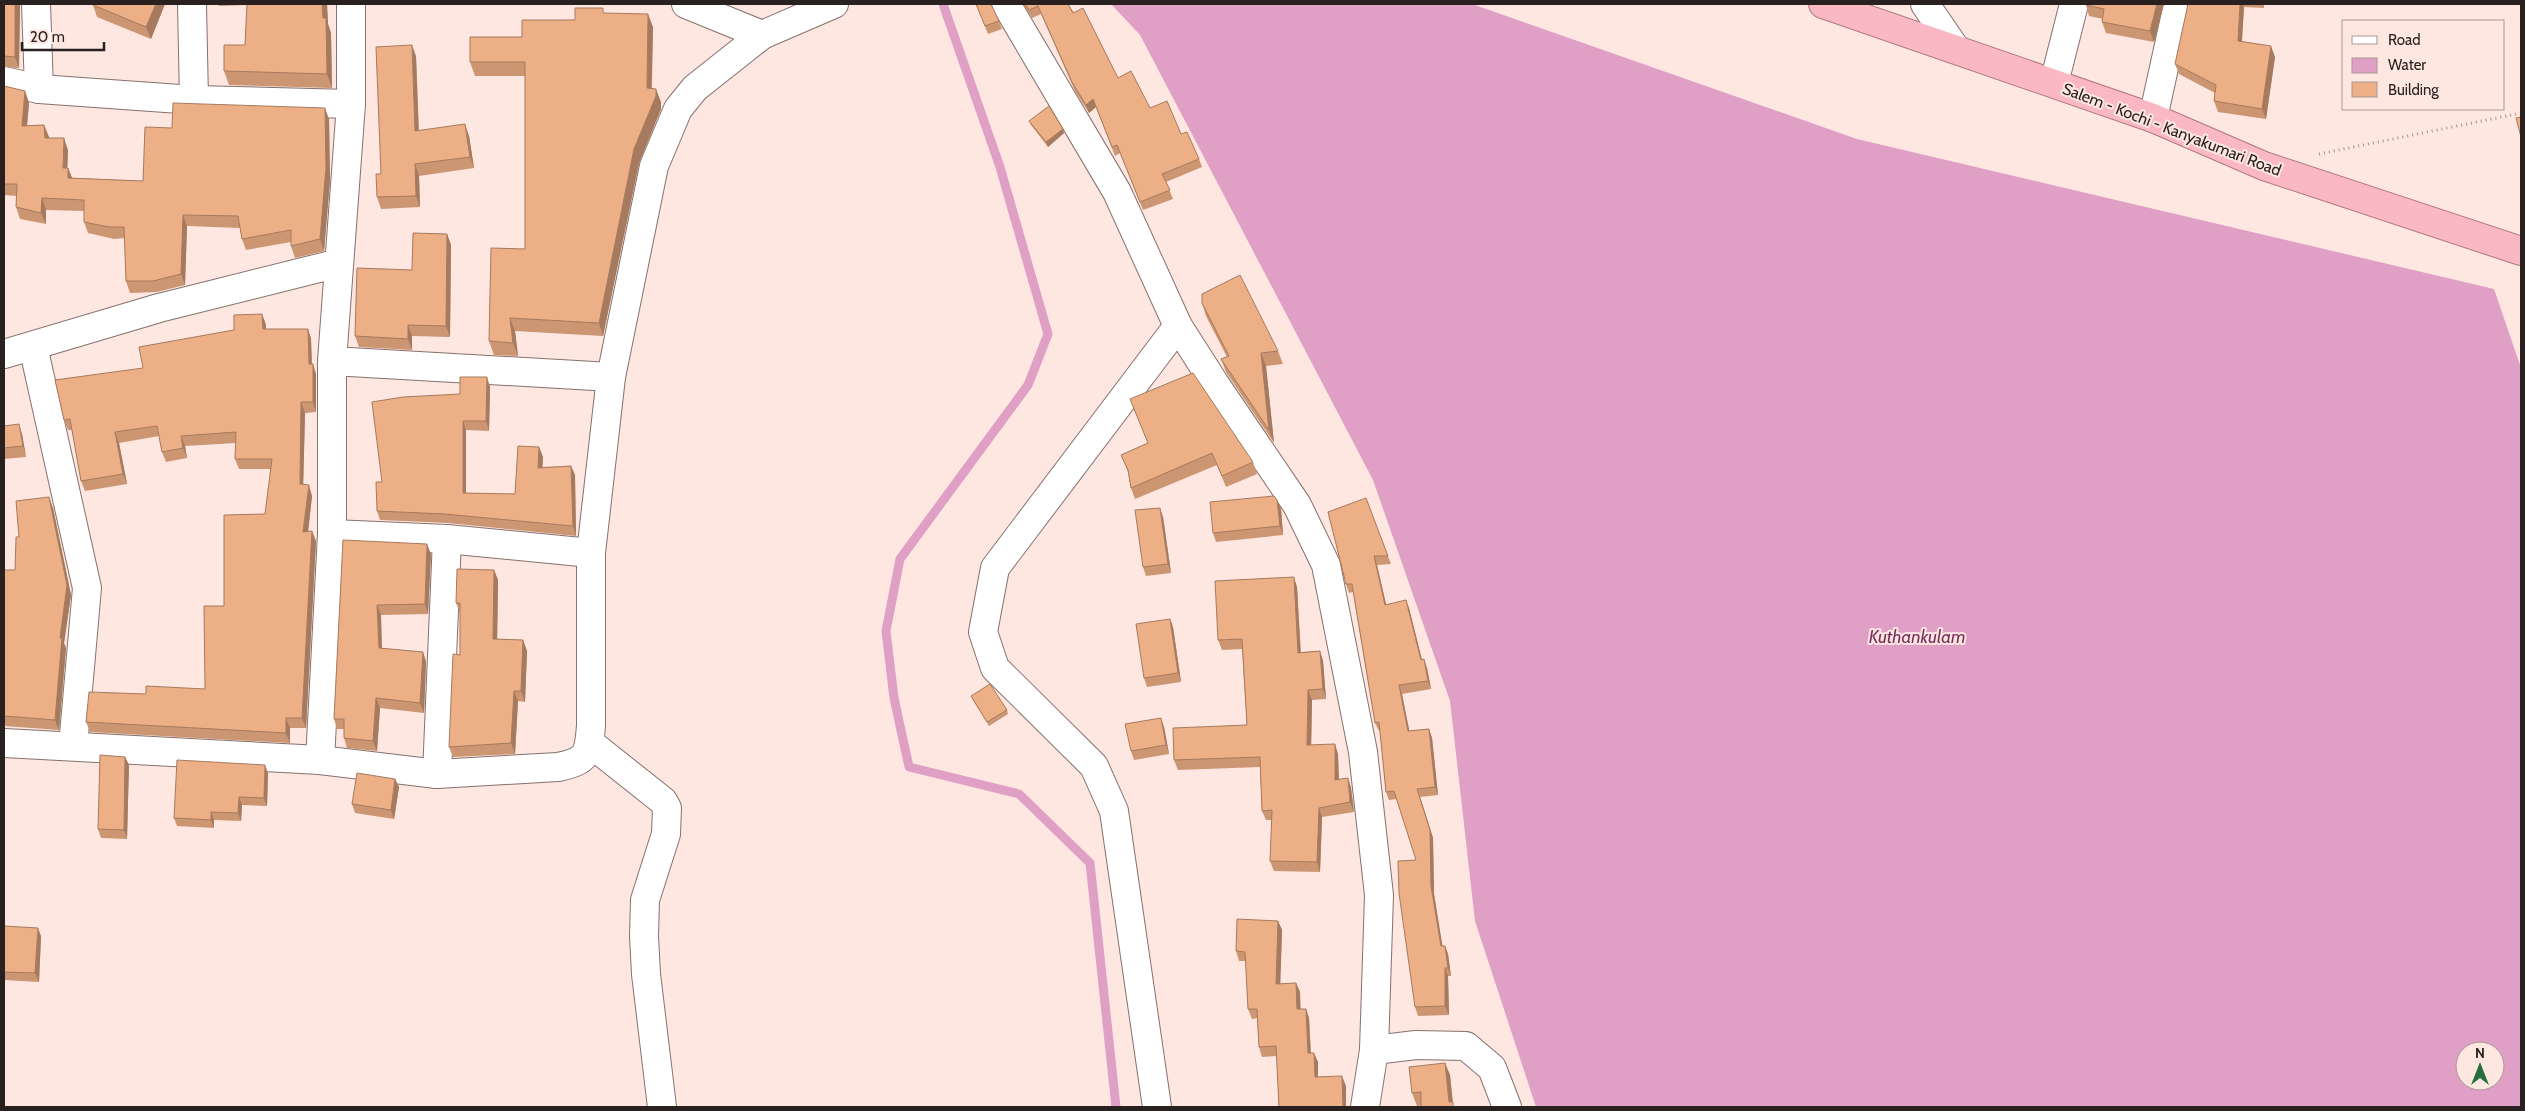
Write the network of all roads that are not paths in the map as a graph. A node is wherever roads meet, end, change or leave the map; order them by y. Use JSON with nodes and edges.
{"nodes":[{"id":1,"x":36,"y":4,"type":"edge"},
{"id":2,"x":192,"y":4,"type":"edge"},
{"id":3,"x":351,"y":4,"type":"edge"},
{"id":4,"x":686,"y":4,"type":"edge"},
{"id":5,"x":834,"y":4,"type":"edge"},
{"id":6,"x":1006,"y":4,"type":"edge"},
{"id":7,"x":1823,"y":4,"type":"edge"},
{"id":8,"x":1925,"y":4,"type":"edge"},
{"id":9,"x":2074,"y":4,"type":"edge"},
{"id":10,"x":2178,"y":4,"type":"edge"},
{"id":11,"x":762,"y":35,"type":"junction"},
{"id":12,"x":1955,"y":48,"type":"junction"},
{"id":13,"x":4,"y":81,"type":"edge"},
{"id":14,"x":2054,"y":83,"type":"junction"},
{"id":15,"x":39,"y":89,"type":"junction"},
{"id":16,"x":194,"y":100,"type":"junction"},
{"id":17,"x":351,"y":104,"type":"junction"},
{"id":18,"x":2153,"y":118,"type":"junction"},
{"id":19,"x":2521,"y":251,"type":"edge"},
{"id":20,"x":338,"y":262,"type":"junction"},
{"id":21,"x":1178,"y":326,"type":"junction"},
{"id":22,"x":33,"y":346,"type":"junction"},
{"id":23,"x":4,"y":354,"type":"edge"},
{"id":24,"x":332,"y":361,"type":"junction"},
{"id":25,"x":611,"y":377,"type":"junction"},
{"id":26,"x":332,"y":534,"type":"junction"},
{"id":27,"x":447,"y":539,"type":"junction"},
{"id":28,"x":590,"y":553,"type":"junction"},
{"id":29,"x":4,"y":743,"type":"edge"},
{"id":30,"x":590,"y":743,"type":"junction"},
{"id":31,"x":73,"y":746,"type":"junction"},
{"id":32,"x":320,"y":760,"type":"junction"},
{"id":33,"x":437,"y":774,"type":"junction"},
{"id":34,"x":1374,"y":1050,"type":"junction"},
{"id":35,"x":662,"y":1107,"type":"edge"},
{"id":36,"x":1157,"y":1107,"type":"edge"},
{"id":37,"x":1365,"y":1107,"type":"edge"},
{"id":38,"x":1506,"y":1107,"type":"edge"}],
"edges":[{"from":1,"to":15,"type":"street"},
{"from":2,"to":16,"type":"street"},
{"from":3,"to":17,"type":"street"},
{"from":4,"to":11,"type":"street"},
{"from":5,"to":11,"type":"street"},
{"from":6,"to":21,"type":"street"},
{"from":7,"to":12,"type":"highway","name":"Salem - Kochi - Kanyakumari Road"},
{"from":8,"to":12,"type":"street"},
{"from":9,"to":14,"type":"street"},
{"from":10,"to":18,"type":"street"},
{"from":11,"to":25,"type":"street"},
{"from":12,"to":14,"type":"highway","name":"Salem - Kochi - Kanyakumari Road"},
{"from":13,"to":15,"type":"street"},
{"from":14,"to":18,"type":"highway","name":"Salem - Kochi - Kanyakumari Road"},
{"from":15,"to":16,"type":"street"},
{"from":16,"to":17,"type":"street"},
{"from":17,"to":20,"type":"street"},
{"from":18,"to":19,"type":"highway","name":"Salem - Kochi - Kanyakumari Road"},
{"from":20,"to":22,"type":"street"},
{"from":20,"to":24,"type":"street"},
{"from":21,"to":34,"type":"street"},
{"from":21,"to":36,"type":"street"},
{"from":22,"to":23,"type":"street"},
{"from":22,"to":31,"type":"street"},
{"from":24,"to":25,"type":"street"},
{"from":24,"to":26,"type":"street"},
{"from":25,"to":28,"type":"street"},
{"from":26,"to":27,"type":"street"},
{"from":26,"to":32,"type":"street"},
{"from":27,"to":28,"type":"street"},
{"from":27,"to":33,"type":"street"},
{"from":28,"to":30,"type":"street"},
{"from":29,"to":31,"type":"street"},
{"from":30,"to":33,"type":"street"},
{"from":30,"to":35,"type":"street"},
{"from":31,"to":32,"type":"street"},
{"from":32,"to":33,"type":"street"},
{"from":34,"to":37,"type":"street"},
{"from":34,"to":38,"type":"street"}]}
